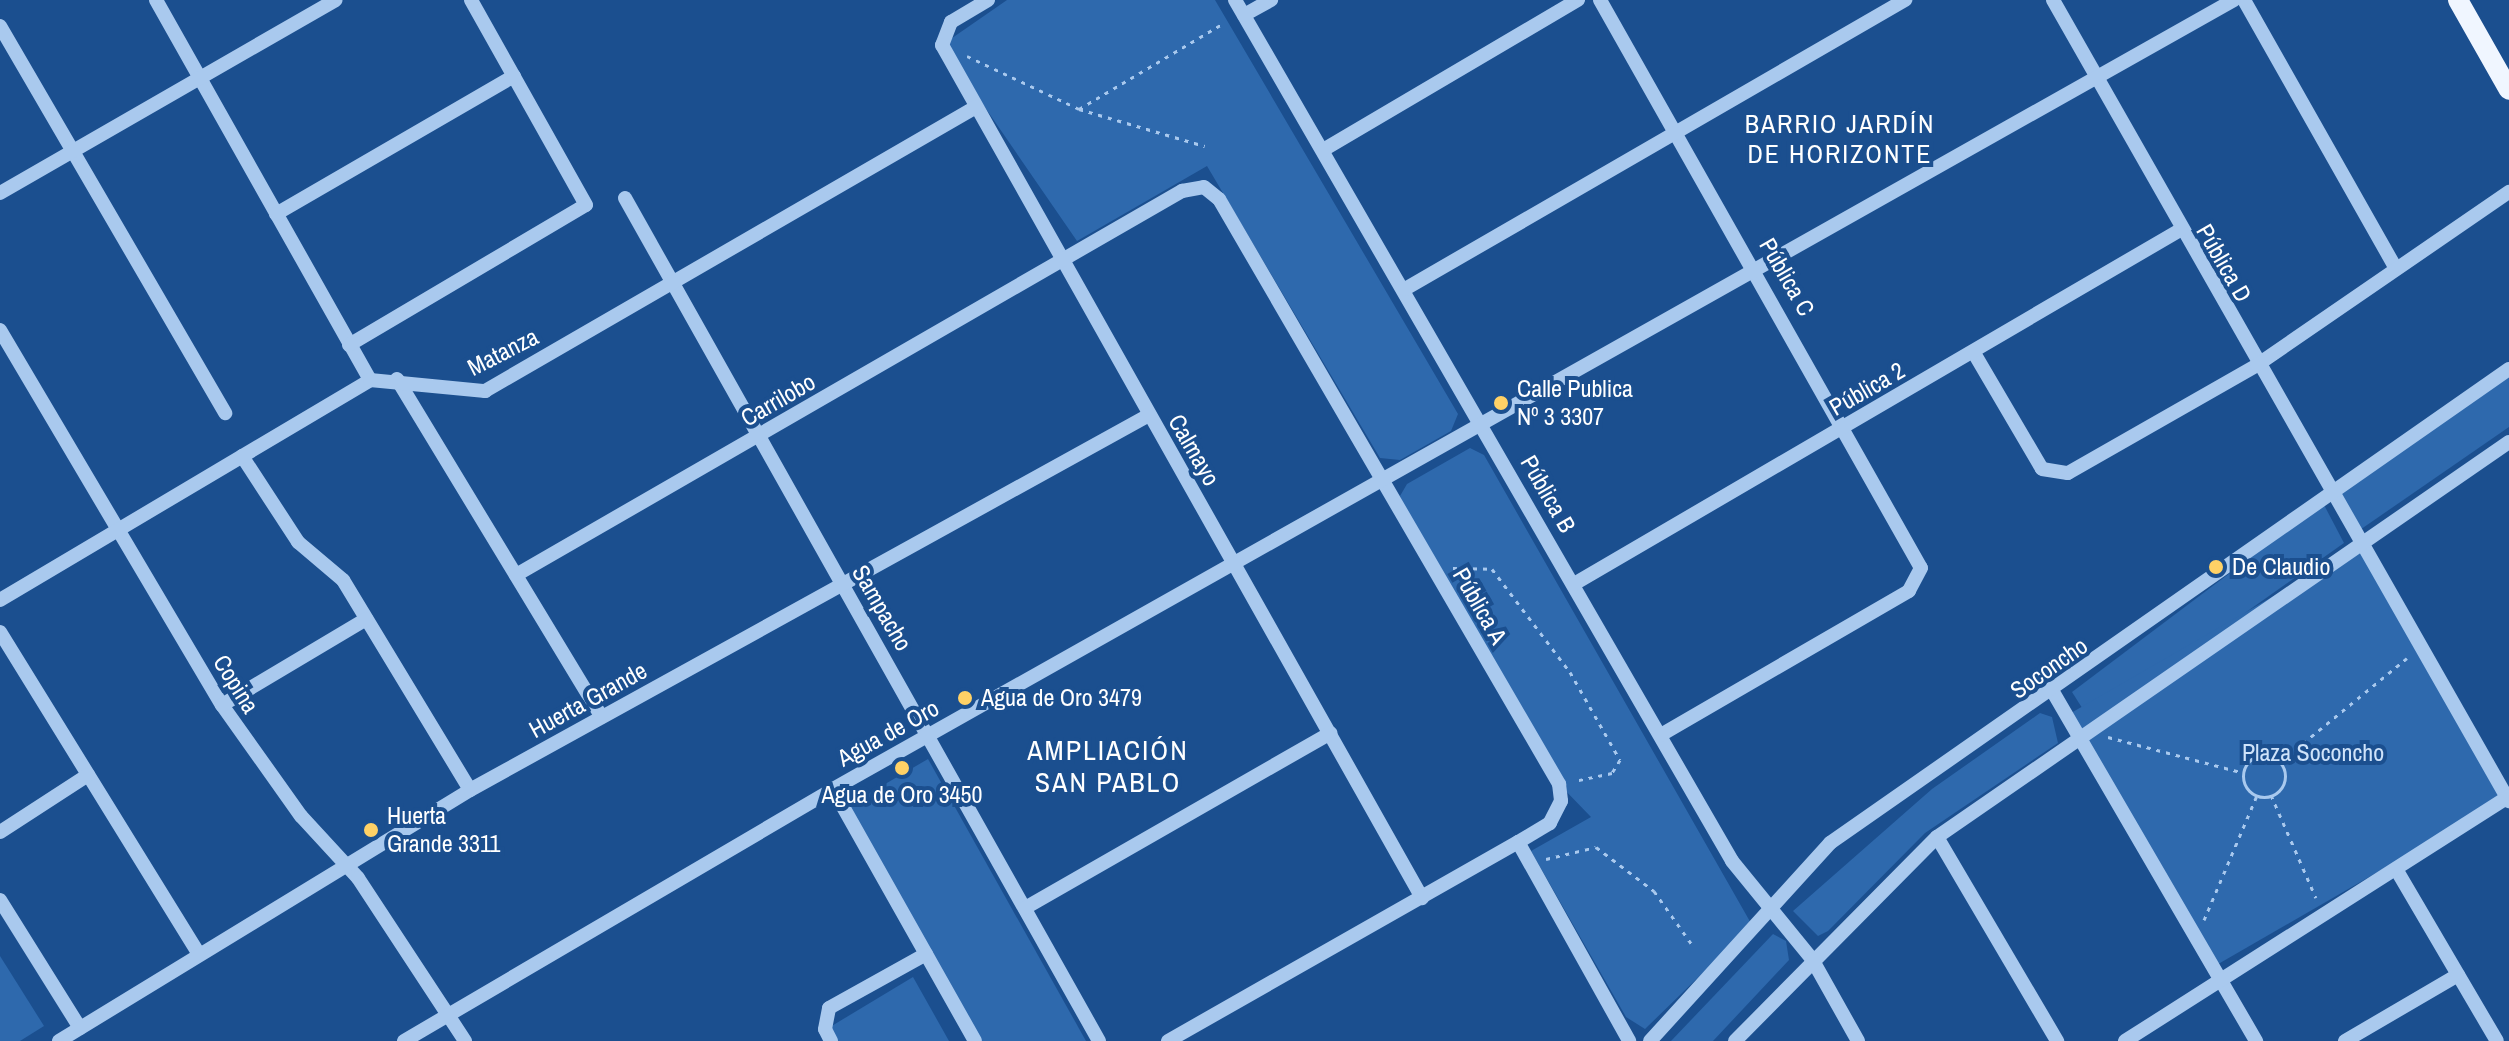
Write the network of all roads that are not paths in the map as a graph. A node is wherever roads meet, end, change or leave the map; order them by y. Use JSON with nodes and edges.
{"nodes":[{"id":1,"x":156,"y":0,"type":"edge"},
{"id":2,"x":336,"y":0,"type":"edge"},
{"id":3,"x":471,"y":0,"type":"edge"},
{"id":4,"x":988,"y":0,"type":"edge"},
{"id":5,"x":1235,"y":0,"type":"edge"},
{"id":6,"x":1271,"y":0,"type":"edge"},
{"id":7,"x":1578,"y":0,"type":"edge"},
{"id":8,"x":1600,"y":0,"type":"edge"},
{"id":9,"x":1905,"y":0,"type":"edge"},
{"id":10,"x":2053,"y":0,"type":"edge"},
{"id":11,"x":2234,"y":0,"type":"edge"},
{"id":12,"x":2244,"y":0,"type":"edge"},
{"id":13,"x":2458,"y":0,"type":"edge"},
{"id":14,"x":1244,"y":15,"type":"junction"},
{"id":15,"x":0,"y":26,"type":"edge"},
{"id":16,"x":514,"y":76,"type":"junction"},
{"id":17,"x":199,"y":78,"type":"junction"},
{"id":18,"x":2098,"y":81,"type":"junction"},
{"id":19,"x":2509,"y":90,"type":"edge"},
{"id":20,"x":976,"y":107,"type":"junction"},
{"id":21,"x":1677,"y":132,"type":"junction"},
{"id":22,"x":1323,"y":150,"type":"junction"},
{"id":23,"x":73,"y":151,"type":"junction"},
{"id":24,"x":1204,"y":187,"type":"joint"},
{"id":25,"x":2509,"y":192,"type":"edge"},
{"id":26,"x":0,"y":193,"type":"edge"},
{"id":27,"x":625,"y":198,"type":"dead end"},
{"id":28,"x":276,"y":214,"type":"junction"},
{"id":29,"x":2180,"y":230,"type":"junction"},
{"id":30,"x":1061,"y":262,"type":"junction"},
{"id":31,"x":2394,"y":265,"type":"junction"},
{"id":32,"x":1759,"y":270,"type":"junction"},
{"id":33,"x":674,"y":283,"type":"junction"},
{"id":34,"x":1405,"y":289,"type":"junction"},
{"id":35,"x":0,"y":330,"type":"edge"},
{"id":36,"x":349,"y":345,"type":"junction"},
{"id":37,"x":1974,"y":353,"type":"junction"},
{"id":38,"x":2257,"y":365,"type":"junction"},
{"id":39,"x":2509,"y":369,"type":"edge"},
{"id":40,"x":397,"y":379,"type":"junction"},
{"id":41,"x":370,"y":380,"type":"junction"},
{"id":42,"x":225,"y":413,"type":"dead end"},
{"id":43,"x":1149,"y":415,"type":"junction"},
{"id":44,"x":1847,"y":426,"type":"junction"},
{"id":45,"x":1484,"y":428,"type":"junction"},
{"id":46,"x":760,"y":436,"type":"junction"},
{"id":47,"x":2508,"y":445,"type":"edge"},
{"id":48,"x":242,"y":456,"type":"junction"},
{"id":49,"x":1384,"y":484,"type":"junction"},
{"id":50,"x":2333,"y":494,"type":"junction"},
{"id":51,"x":117,"y":531,"type":"junction"},
{"id":52,"x":2362,"y":545,"type":"junction"},
{"id":53,"x":1237,"y":567,"type":"junction"},
{"id":54,"x":516,"y":575,"type":"junction"},
{"id":55,"x":843,"y":584,"type":"junction"},
{"id":56,"x":1574,"y":584,"type":"junction"},
{"id":57,"x":0,"y":600,"type":"edge"},
{"id":58,"x":366,"y":619,"type":"junction"},
{"id":59,"x":0,"y":632,"type":"edge"},
{"id":60,"x":2053,"y":692,"type":"junction"},
{"id":61,"x":222,"y":705,"type":"junction"},
{"id":62,"x":602,"y":717,"type":"junction"},
{"id":63,"x":1330,"y":733,"type":"junction"},
{"id":64,"x":930,"y":734,"type":"junction"},
{"id":65,"x":1661,"y":735,"type":"junction"},
{"id":66,"x":2088,"y":735,"type":"junction"},
{"id":67,"x":88,"y":775,"type":"junction"},
{"id":68,"x":833,"y":789,"type":"junction"},
{"id":69,"x":470,"y":790,"type":"junction"},
{"id":70,"x":2508,"y":798,"type":"edge"},
{"id":71,"x":0,"y":832,"type":"edge"},
{"id":72,"x":1937,"y":837,"type":"junction"},
{"id":73,"x":1518,"y":842,"type":"junction"},
{"id":74,"x":348,"y":865,"type":"junction"},
{"id":75,"x":2396,"y":869,"type":"junction"},
{"id":76,"x":1422,"y":898,"type":"junction"},
{"id":77,"x":0,"y":900,"type":"edge"},
{"id":78,"x":1025,"y":908,"type":"junction"},
{"id":79,"x":1771,"y":913,"type":"junction"},
{"id":80,"x":199,"y":954,"type":"junction"},
{"id":81,"x":926,"y":954,"type":"junction"},
{"id":82,"x":1812,"y":959,"type":"junction"},
{"id":83,"x":2458,"y":975,"type":"junction"},
{"id":84,"x":2222,"y":981,"type":"junction"},
{"id":85,"x":448,"y":1015,"type":"junction"},
{"id":86,"x":80,"y":1028,"type":"junction"},
{"id":87,"x":59,"y":1041,"type":"edge"},
{"id":88,"x":404,"y":1041,"type":"edge"},
{"id":89,"x":465,"y":1041,"type":"edge"},
{"id":90,"x":831,"y":1041,"type":"edge"},
{"id":91,"x":975,"y":1041,"type":"edge"},
{"id":92,"x":1099,"y":1041,"type":"edge"},
{"id":93,"x":1168,"y":1041,"type":"edge"},
{"id":94,"x":1629,"y":1041,"type":"edge"},
{"id":95,"x":1650,"y":1041,"type":"edge"},
{"id":96,"x":1735,"y":1041,"type":"edge"},
{"id":97,"x":1858,"y":1041,"type":"edge"},
{"id":98,"x":2057,"y":1041,"type":"edge"},
{"id":99,"x":2125,"y":1041,"type":"edge"},
{"id":100,"x":2256,"y":1041,"type":"edge"},
{"id":101,"x":2345,"y":1041,"type":"edge"},
{"id":102,"x":2497,"y":1041,"type":"edge"}],
"edges":[{"from":1,"to":17,"type":"street"},
{"from":2,"to":17,"type":"street"},
{"from":3,"to":16,"type":"street"},
{"from":4,"to":20,"type":"street","name":"Calmayo"},
{"from":5,"to":14,"type":"street","name":"Pública B"},
{"from":6,"to":14,"type":"street"},
{"from":7,"to":22,"type":"street"},
{"from":8,"to":21,"type":"street","name":"Pública C"},
{"from":9,"to":21,"type":"street"},
{"from":10,"to":18,"type":"street","name":"Pública D"},
{"from":11,"to":18,"type":"street"},
{"from":12,"to":31,"type":"street"},
{"from":13,"to":19,"type":"main road"},
{"from":14,"to":22,"type":"street","name":"Pública B"},
{"from":15,"to":23,"type":"street"},
{"from":16,"to":28,"type":"street"},
{"from":16,"to":36,"type":"street"},
{"from":17,"to":23,"type":"street"},
{"from":17,"to":28,"type":"street"},
{"from":18,"to":29,"type":"street","name":"Pública D"},
{"from":18,"to":32,"type":"street"},
{"from":20,"to":30,"type":"street","name":"Calmayo"},
{"from":20,"to":33,"type":"street","name":"Matanza"},
{"from":21,"to":32,"type":"street","name":"Pública C"},
{"from":21,"to":34,"type":"street"},
{"from":22,"to":34,"type":"street","name":"Pública B"},
{"from":23,"to":26,"type":"street"},
{"from":23,"to":42,"type":"street"},
{"from":24,"to":30,"type":"street","name":"Carrilobo"},
{"from":24,"to":49,"type":"street","name":"Pública A"},
{"from":25,"to":31,"type":"street"},
{"from":27,"to":33,"type":"street","name":"Sampacho"},
{"from":28,"to":36,"type":"street"},
{"from":29,"to":37,"type":"street","name":"Pública 2"},
{"from":29,"to":38,"type":"street","name":"Pública D"},
{"from":30,"to":43,"type":"street","name":"Calmayo"},
{"from":30,"to":46,"type":"street","name":"Carrilobo"},
{"from":31,"to":38,"type":"street"},
{"from":32,"to":44,"type":"street","name":"Pública C"},
{"from":32,"to":45,"type":"street","name":"Agua de Oro"},
{"from":33,"to":40,"type":"street","name":"Matanza"},
{"from":33,"to":46,"type":"street","name":"Sampacho"},
{"from":34,"to":45,"type":"street","name":"Pública B"},
{"from":35,"to":51,"type":"street","name":"Copina"},
{"from":36,"to":41,"type":"street"},
{"from":37,"to":38,"type":"street"},
{"from":37,"to":44,"type":"street","name":"Pública 2"},
{"from":38,"to":50,"type":"street","name":"Pública D"},
{"from":39,"to":50,"type":"street","name":"Soconcho"},
{"from":40,"to":41,"type":"street","name":"Matanza"},
{"from":40,"to":54,"type":"street"},
{"from":41,"to":48,"type":"street","name":"Matanza"},
{"from":43,"to":53,"type":"street","name":"Calmayo"},
{"from":43,"to":55,"type":"street","name":"Huerta Grande"},
{"from":44,"to":56,"type":"street","name":"Pública 2"},
{"from":44,"to":65,"type":"street","name":"Pública C"},
{"from":45,"to":49,"type":"street","name":"Agua de Oro"},
{"from":45,"to":56,"type":"street","name":"Pública B"},
{"from":46,"to":54,"type":"street","name":"Carrilobo"},
{"from":46,"to":55,"type":"street","name":"Sampacho"},
{"from":47,"to":52,"type":"street"},
{"from":48,"to":51,"type":"street","name":"Matanza"},
{"from":48,"to":58,"type":"street"},
{"from":49,"to":53,"type":"street","name":"Agua de Oro"},
{"from":49,"to":73,"type":"street","name":"Pública A"},
{"from":50,"to":52,"type":"street","name":"Pública D"},
{"from":50,"to":60,"type":"street","name":"Soconcho"},
{"from":51,"to":57,"type":"street","name":"Matanza"},
{"from":51,"to":61,"type":"street","name":"Copina"},
{"from":52,"to":66,"type":"street"},
{"from":52,"to":70,"type":"street","name":"Pública D"},
{"from":53,"to":63,"type":"street","name":"Calmayo"},
{"from":53,"to":64,"type":"street","name":"Agua de Oro"},
{"from":54,"to":62,"type":"street"},
{"from":55,"to":62,"type":"street","name":"Huerta Grande"},
{"from":55,"to":64,"type":"street","name":"Sampacho"},
{"from":56,"to":65,"type":"street","name":"Pública B"},
{"from":58,"to":61,"type":"street"},
{"from":58,"to":69,"type":"street"},
{"from":59,"to":67,"type":"street"},
{"from":60,"to":66,"type":"street"},
{"from":60,"to":79,"type":"street","name":"Soconcho"},
{"from":61,"to":74,"type":"street","name":"Copina"},
{"from":62,"to":69,"type":"street","name":"Huerta Grande"},
{"from":63,"to":76,"type":"street","name":"Calmayo"},
{"from":63,"to":78,"type":"street"},
{"from":64,"to":68,"type":"street","name":"Agua de Oro"},
{"from":64,"to":78,"type":"street","name":"Sampacho"},
{"from":65,"to":79,"type":"street","name":"Pública B"},
{"from":66,"to":72,"type":"street"},
{"from":66,"to":84,"type":"street"},
{"from":67,"to":71,"type":"street"},
{"from":67,"to":80,"type":"street"},
{"from":68,"to":81,"type":"street"},
{"from":68,"to":85,"type":"street","name":"Agua de Oro"},
{"from":69,"to":74,"type":"street","name":"Huerta Grande"},
{"from":70,"to":75,"type":"street"},
{"from":72,"to":82,"type":"street"},
{"from":72,"to":98,"type":"street"},
{"from":73,"to":76,"type":"street"},
{"from":73,"to":94,"type":"street"},
{"from":74,"to":80,"type":"street","name":"Huerta Grande"},
{"from":74,"to":85,"type":"street","name":"Copina"},
{"from":75,"to":83,"type":"street"},
{"from":75,"to":84,"type":"street"},
{"from":76,"to":93,"type":"street"},
{"from":77,"to":86,"type":"street"},
{"from":78,"to":92,"type":"street","name":"Sampacho"},
{"from":79,"to":82,"type":"street","name":"Pública B"},
{"from":79,"to":95,"type":"street","name":"Soconcho"},
{"from":80,"to":86,"type":"street","name":"Huerta Grande"},
{"from":81,"to":90,"type":"street"},
{"from":81,"to":91,"type":"street"},
{"from":82,"to":96,"type":"street"},
{"from":82,"to":97,"type":"street","name":"Pública B"},
{"from":83,"to":101,"type":"street"},
{"from":83,"to":102,"type":"street"},
{"from":84,"to":99,"type":"street"},
{"from":84,"to":100,"type":"street"},
{"from":85,"to":88,"type":"street","name":"Agua de Oro"},
{"from":85,"to":89,"type":"street","name":"Copina"},
{"from":86,"to":87,"type":"street","name":"Huerta Grande"}]}
